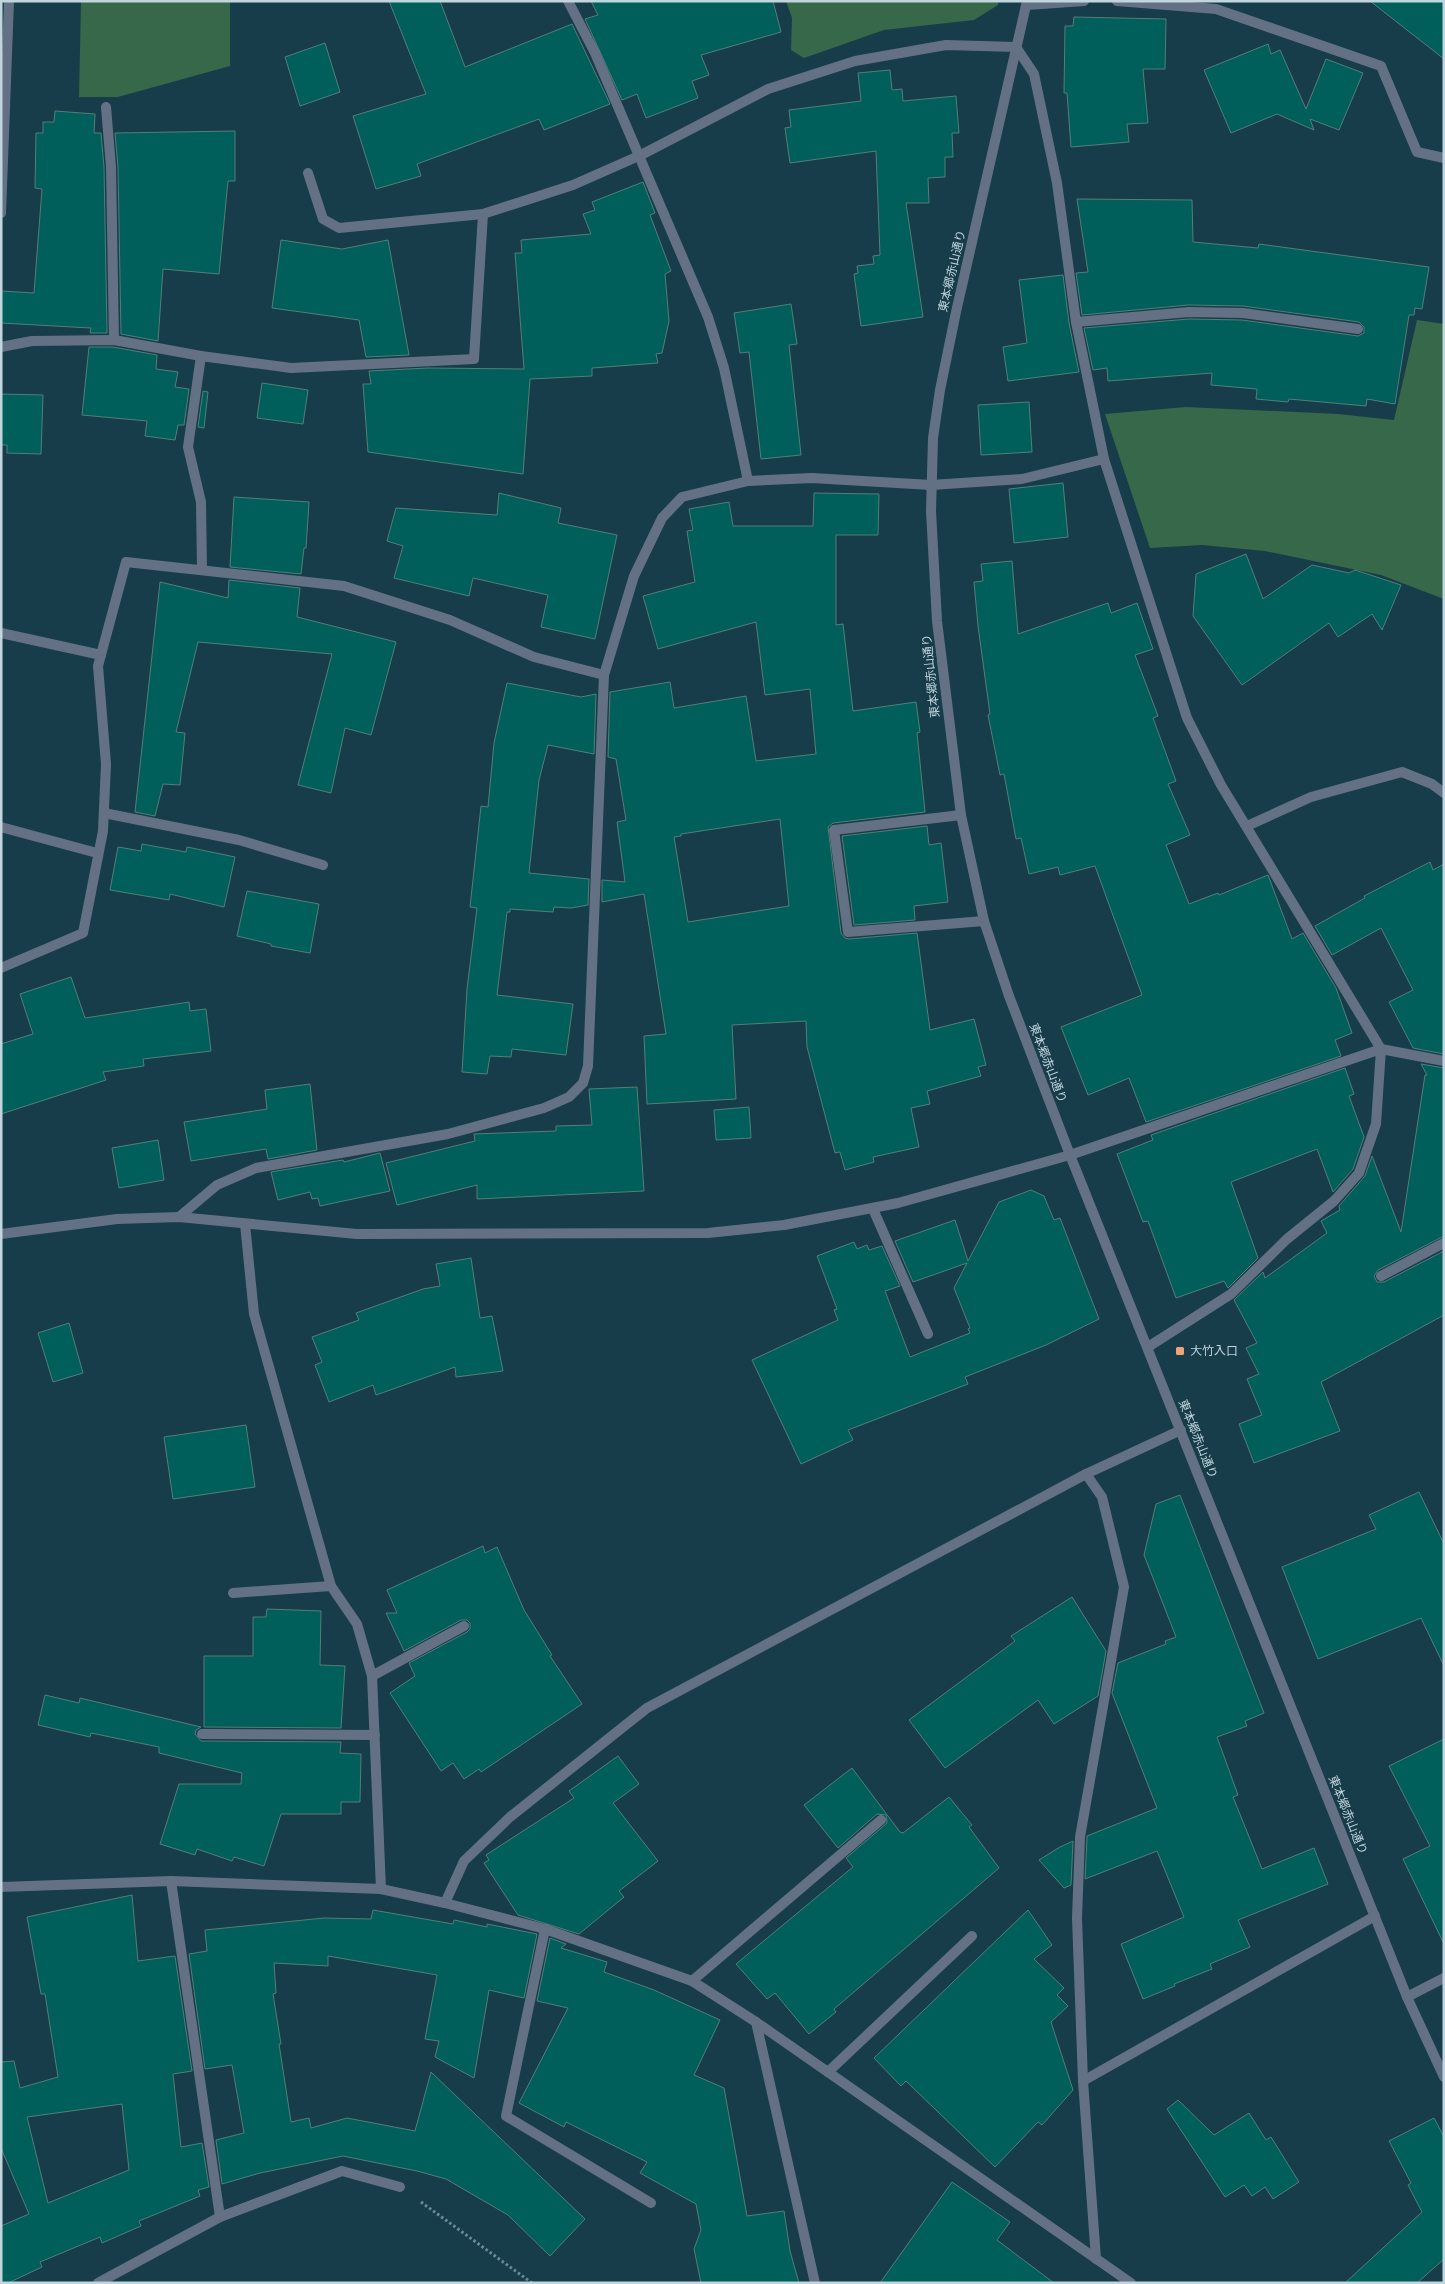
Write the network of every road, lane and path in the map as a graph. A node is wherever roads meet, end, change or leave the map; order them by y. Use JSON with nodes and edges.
{"nodes":[{"id":1,"x":9,"y":1,"type":"edge"},
{"id":2,"x":568,"y":1,"type":"edge"},
{"id":3,"x":1084,"y":1,"type":"edge"},
{"id":4,"x":1117,"y":1,"type":"edge"},
{"id":5,"x":1027,"y":3,"type":"edge"},
{"id":6,"x":1016,"y":47,"type":"junction"},
{"id":7,"x":106,"y":107,"type":"dead end"},
{"id":8,"x":641,"y":155,"type":"junction"},
{"id":9,"x":1444,"y":158,"type":"edge"},
{"id":10,"x":308,"y":173,"type":"dead end"},
{"id":11,"x":1,"y":213,"type":"edge"},
{"id":12,"x":482,"y":214,"type":"junction"},
{"id":13,"x":1076,"y":322,"type":"junction"},
{"id":14,"x":1358,"y":329,"type":"dead end"},
{"id":15,"x":114,"y":340,"type":"junction"},
{"id":16,"x":1,"y":347,"type":"edge"},
{"id":17,"x":201,"y":356,"type":"junction"},
{"id":18,"x":1104,"y":459,"type":"junction"},
{"id":19,"x":748,"y":481,"type":"junction"},
{"id":20,"x":931,"y":485,"type":"junction"},
{"id":21,"x":202,"y":570,"type":"junction"},
{"id":22,"x":1,"y":633,"type":"edge"},
{"id":23,"x":101,"y":655,"type":"junction"},
{"id":24,"x":604,"y":675,"type":"junction"},
{"id":25,"x":1444,"y":793,"type":"edge"},
{"id":26,"x":104,"y":813,"type":"junction"},
{"id":27,"x":961,"y":815,"type":"junction"},
{"id":28,"x":1248,"y":826,"type":"junction"},
{"id":29,"x":1,"y":827,"type":"edge"},
{"id":30,"x":98,"y":853,"type":"junction"},
{"id":31,"x":323,"y":865,"type":"dead end"},
{"id":32,"x":984,"y":921,"type":"junction"},
{"id":33,"x":1,"y":968,"type":"edge"},
{"id":34,"x":1381,"y":1049,"type":"junction"},
{"id":35,"x":1444,"y":1062,"type":"edge"},
{"id":36,"x":1070,"y":1155,"type":"junction"},
{"id":37,"x":873,"y":1208,"type":"junction"},
{"id":38,"x":180,"y":1218,"type":"junction"},
{"id":39,"x":245,"y":1224,"type":"junction"},
{"id":40,"x":1,"y":1234,"type":"edge"},
{"id":41,"x":1444,"y":1243,"type":"edge"},
{"id":42,"x":1382,"y":1276,"type":"dead end"},
{"id":43,"x":928,"y":1334,"type":"dead end"},
{"id":44,"x":1148,"y":1347,"type":"junction"},
{"id":45,"x":1181,"y":1430,"type":"junction"},
{"id":46,"x":1086,"y":1474,"type":"junction"},
{"id":47,"x":331,"y":1586,"type":"junction"},
{"id":48,"x":233,"y":1593,"type":"dead end"},
{"id":49,"x":464,"y":1626,"type":"dead end"},
{"id":50,"x":372,"y":1676,"type":"junction"},
{"id":51,"x":202,"y":1734,"type":"dead end"},
{"id":52,"x":375,"y":1735,"type":"junction"},
{"id":53,"x":881,"y":1820,"type":"dead end"},
{"id":54,"x":171,"y":1881,"type":"junction"},
{"id":55,"x":1,"y":1887,"type":"edge"},
{"id":56,"x":381,"y":1889,"type":"junction"},
{"id":57,"x":446,"y":1903,"type":"junction"},
{"id":58,"x":1375,"y":1916,"type":"junction"},
{"id":59,"x":545,"y":1929,"type":"junction"},
{"id":60,"x":972,"y":1936,"type":"dead end"},
{"id":61,"x":1444,"y":1978,"type":"edge"},
{"id":62,"x":692,"y":1981,"type":"junction"},
{"id":63,"x":1407,"y":1997,"type":"junction"},
{"id":64,"x":756,"y":2022,"type":"junction"},
{"id":65,"x":828,"y":2072,"type":"junction"},
{"id":66,"x":1444,"y":2077,"type":"edge"},
{"id":67,"x":1083,"y":2081,"type":"junction"},
{"id":68,"x":400,"y":2187,"type":"joint"},
{"id":69,"x":651,"y":2203,"type":"dead end"},
{"id":70,"x":220,"y":2218,"type":"junction"},
{"id":71,"x":1096,"y":2259,"type":"junction"},
{"id":72,"x":98,"y":2283,"type":"edge"},
{"id":73,"x":532,"y":2283,"type":"edge"},
{"id":74,"x":815,"y":2283,"type":"edge"},
{"id":75,"x":1131,"y":2283,"type":"edge"}],
"edges":[{"from":1,"to":11,"type":"street"},
{"from":2,"to":8,"type":"street"},
{"from":3,"to":5,"type":"street"},
{"from":4,"to":9,"type":"street"},
{"from":5,"to":6,"type":"street","name":"東本郷赤山通り"},
{"from":6,"to":8,"type":"street"},
{"from":6,"to":13,"type":"street"},
{"from":6,"to":20,"type":"street","name":"東本郷赤山通り"},
{"from":7,"to":15,"type":"street"},
{"from":8,"to":12,"type":"street"},
{"from":8,"to":19,"type":"street"},
{"from":10,"to":12,"type":"street"},
{"from":12,"to":17,"type":"street"},
{"from":13,"to":14,"type":"street"},
{"from":13,"to":18,"type":"street"},
{"from":15,"to":16,"type":"street"},
{"from":15,"to":17,"type":"street"},
{"from":17,"to":21,"type":"street"},
{"from":18,"to":20,"type":"street"},
{"from":18,"to":28,"type":"street"},
{"from":19,"to":20,"type":"street"},
{"from":19,"to":24,"type":"street"},
{"from":20,"to":27,"type":"street","name":"東本郷赤山通り"},
{"from":21,"to":23,"type":"street"},
{"from":21,"to":24,"type":"street"},
{"from":22,"to":23,"type":"street"},
{"from":23,"to":26,"type":"street"},
{"from":24,"to":38,"type":"street"},
{"from":25,"to":28,"type":"street"},
{"from":26,"to":30,"type":"street"},
{"from":26,"to":31,"type":"street"},
{"from":27,"to":32,"type":"street","name":"東本郷赤山通り"},
{"from":27,"to":32,"type":"street"},
{"from":28,"to":34,"type":"street"},
{"from":29,"to":30,"type":"street"},
{"from":30,"to":33,"type":"street"},
{"from":32,"to":36,"type":"street","name":"東本郷赤山通り"},
{"from":34,"to":35,"type":"street"},
{"from":34,"to":36,"type":"street"},
{"from":34,"to":44,"type":"street"},
{"from":36,"to":37,"type":"street"},
{"from":36,"to":44,"type":"street","name":"東本郷赤山通り"},
{"from":37,"to":39,"type":"street"},
{"from":37,"to":43,"type":"street"},
{"from":38,"to":39,"type":"street"},
{"from":38,"to":40,"type":"street"},
{"from":39,"to":47,"type":"street"},
{"from":41,"to":42,"type":"street"},
{"from":44,"to":45,"type":"street","name":"東本郷赤山通り"},
{"from":45,"to":46,"type":"street"},
{"from":45,"to":58,"type":"street","name":"東本郷赤山通り"},
{"from":46,"to":57,"type":"street"},
{"from":46,"to":67,"type":"street"},
{"from":47,"to":48,"type":"street"},
{"from":47,"to":50,"type":"street"},
{"from":49,"to":50,"type":"street"},
{"from":50,"to":52,"type":"street"},
{"from":51,"to":52,"type":"street"},
{"from":52,"to":56,"type":"street"},
{"from":53,"to":62,"type":"street"},
{"from":54,"to":55,"type":"street"},
{"from":54,"to":56,"type":"street"},
{"from":54,"to":70,"type":"street"},
{"from":56,"to":57,"type":"street"},
{"from":57,"to":59,"type":"street"},
{"from":58,"to":63,"type":"street","name":"東本郷赤山通り"},
{"from":58,"to":67,"type":"street"},
{"from":59,"to":62,"type":"street"},
{"from":59,"to":69,"type":"street"},
{"from":60,"to":65,"type":"street"},
{"from":61,"to":63,"type":"street"},
{"from":62,"to":64,"type":"street"},
{"from":63,"to":66,"type":"street","name":"東本郷赤山通り"},
{"from":64,"to":65,"type":"street"},
{"from":64,"to":74,"type":"street"},
{"from":65,"to":71,"type":"street"},
{"from":67,"to":71,"type":"street"},
{"from":68,"to":70,"type":"street"},
{"from":68,"to":73,"type":"path"},
{"from":70,"to":72,"type":"street"},
{"from":71,"to":75,"type":"street"}]}
